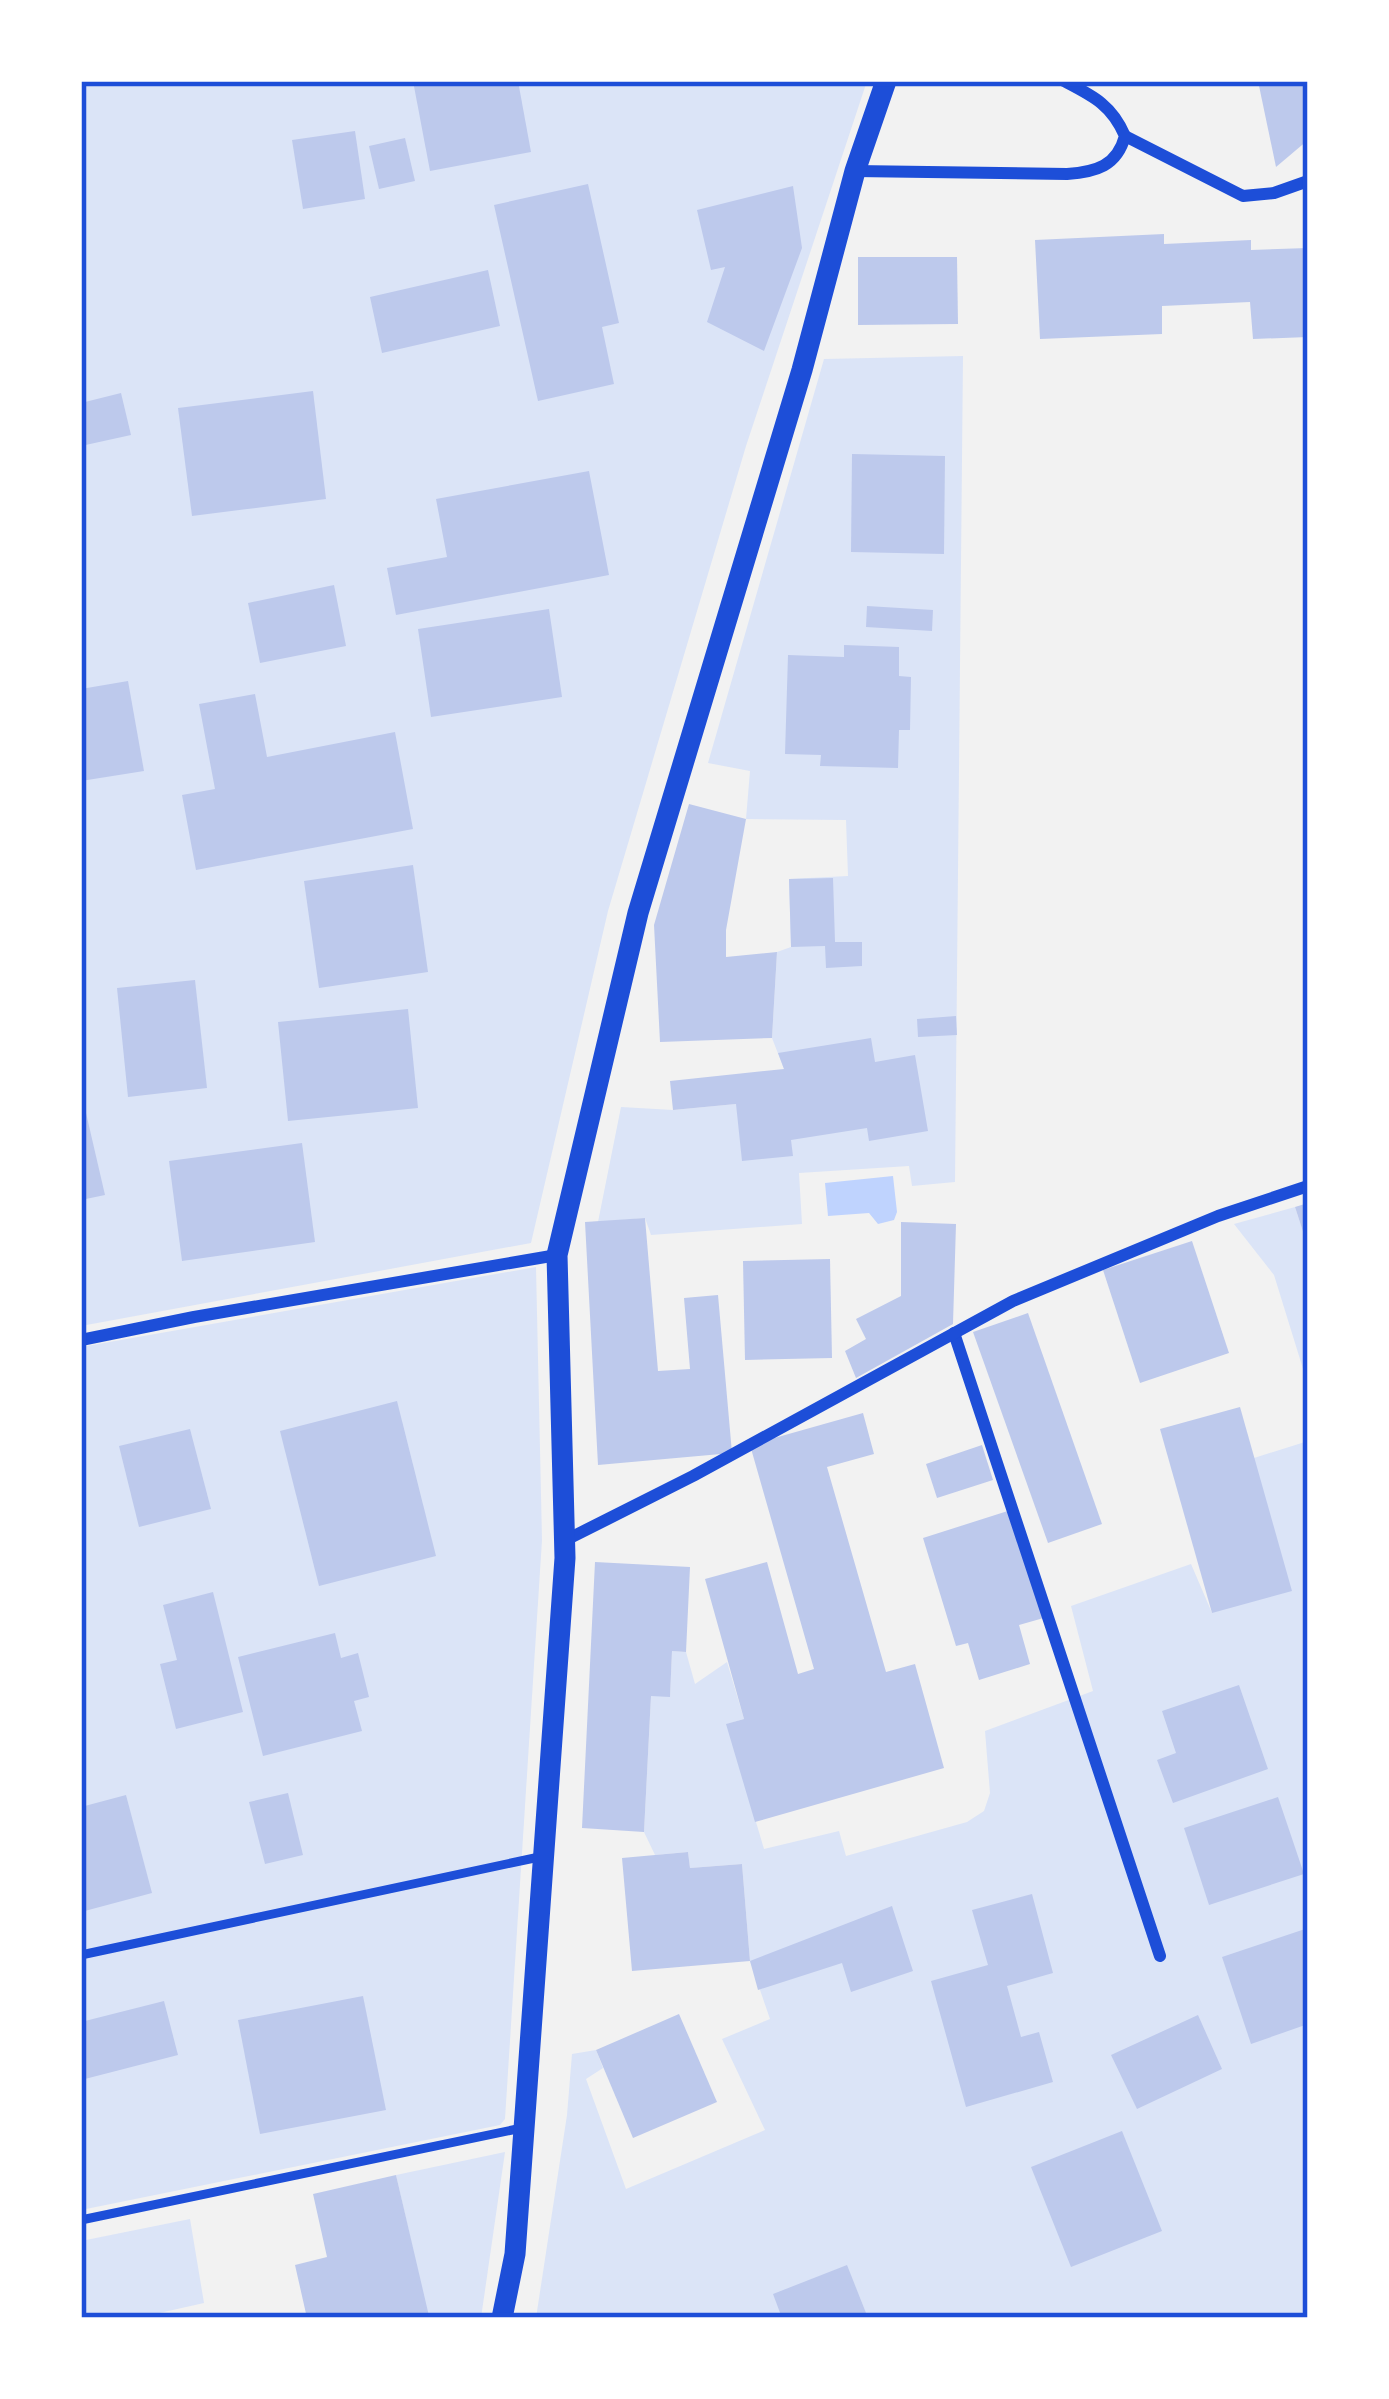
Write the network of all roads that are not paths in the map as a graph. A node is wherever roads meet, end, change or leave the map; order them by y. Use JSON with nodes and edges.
{"nodes":[{"id":1,"x":886,"y":81,"type":"edge"},
{"id":2,"x":1064,"y":81,"type":"edge"},
{"id":3,"x":1125,"y":136,"type":"junction"},
{"id":4,"x":855,"y":171,"type":"junction"},
{"id":5,"x":1308,"y":181,"type":"edge"},
{"id":6,"x":1308,"y":1186,"type":"edge"},
{"id":7,"x":557,"y":1255,"type":"junction"},
{"id":8,"x":954,"y":1333,"type":"junction"},
{"id":9,"x":81,"y":1340,"type":"edge"},
{"id":10,"x":564,"y":1541,"type":"junction"},
{"id":11,"x":544,"y":1856,"type":"junction"},
{"id":12,"x":81,"y":1955,"type":"edge"},
{"id":13,"x":1160,"y":1956,"type":"dead end"},
{"id":14,"x":524,"y":2128,"type":"junction"},
{"id":15,"x":81,"y":2220,"type":"edge"},
{"id":16,"x":502,"y":2318,"type":"edge"}],
"edges":[{"from":1,"to":4,"type":"street"},
{"from":2,"to":3,"type":"street"},
{"from":3,"to":4,"type":"street"},
{"from":3,"to":5,"type":"street"},
{"from":4,"to":7,"type":"street"},
{"from":6,"to":8,"type":"street"},
{"from":7,"to":9,"type":"street"},
{"from":7,"to":10,"type":"street"},
{"from":8,"to":10,"type":"street"},
{"from":8,"to":13,"type":"street"},
{"from":10,"to":11,"type":"street"},
{"from":11,"to":12,"type":"lane"},
{"from":11,"to":14,"type":"street"},
{"from":14,"to":15,"type":"lane"},
{"from":14,"to":16,"type":"street"}]}
